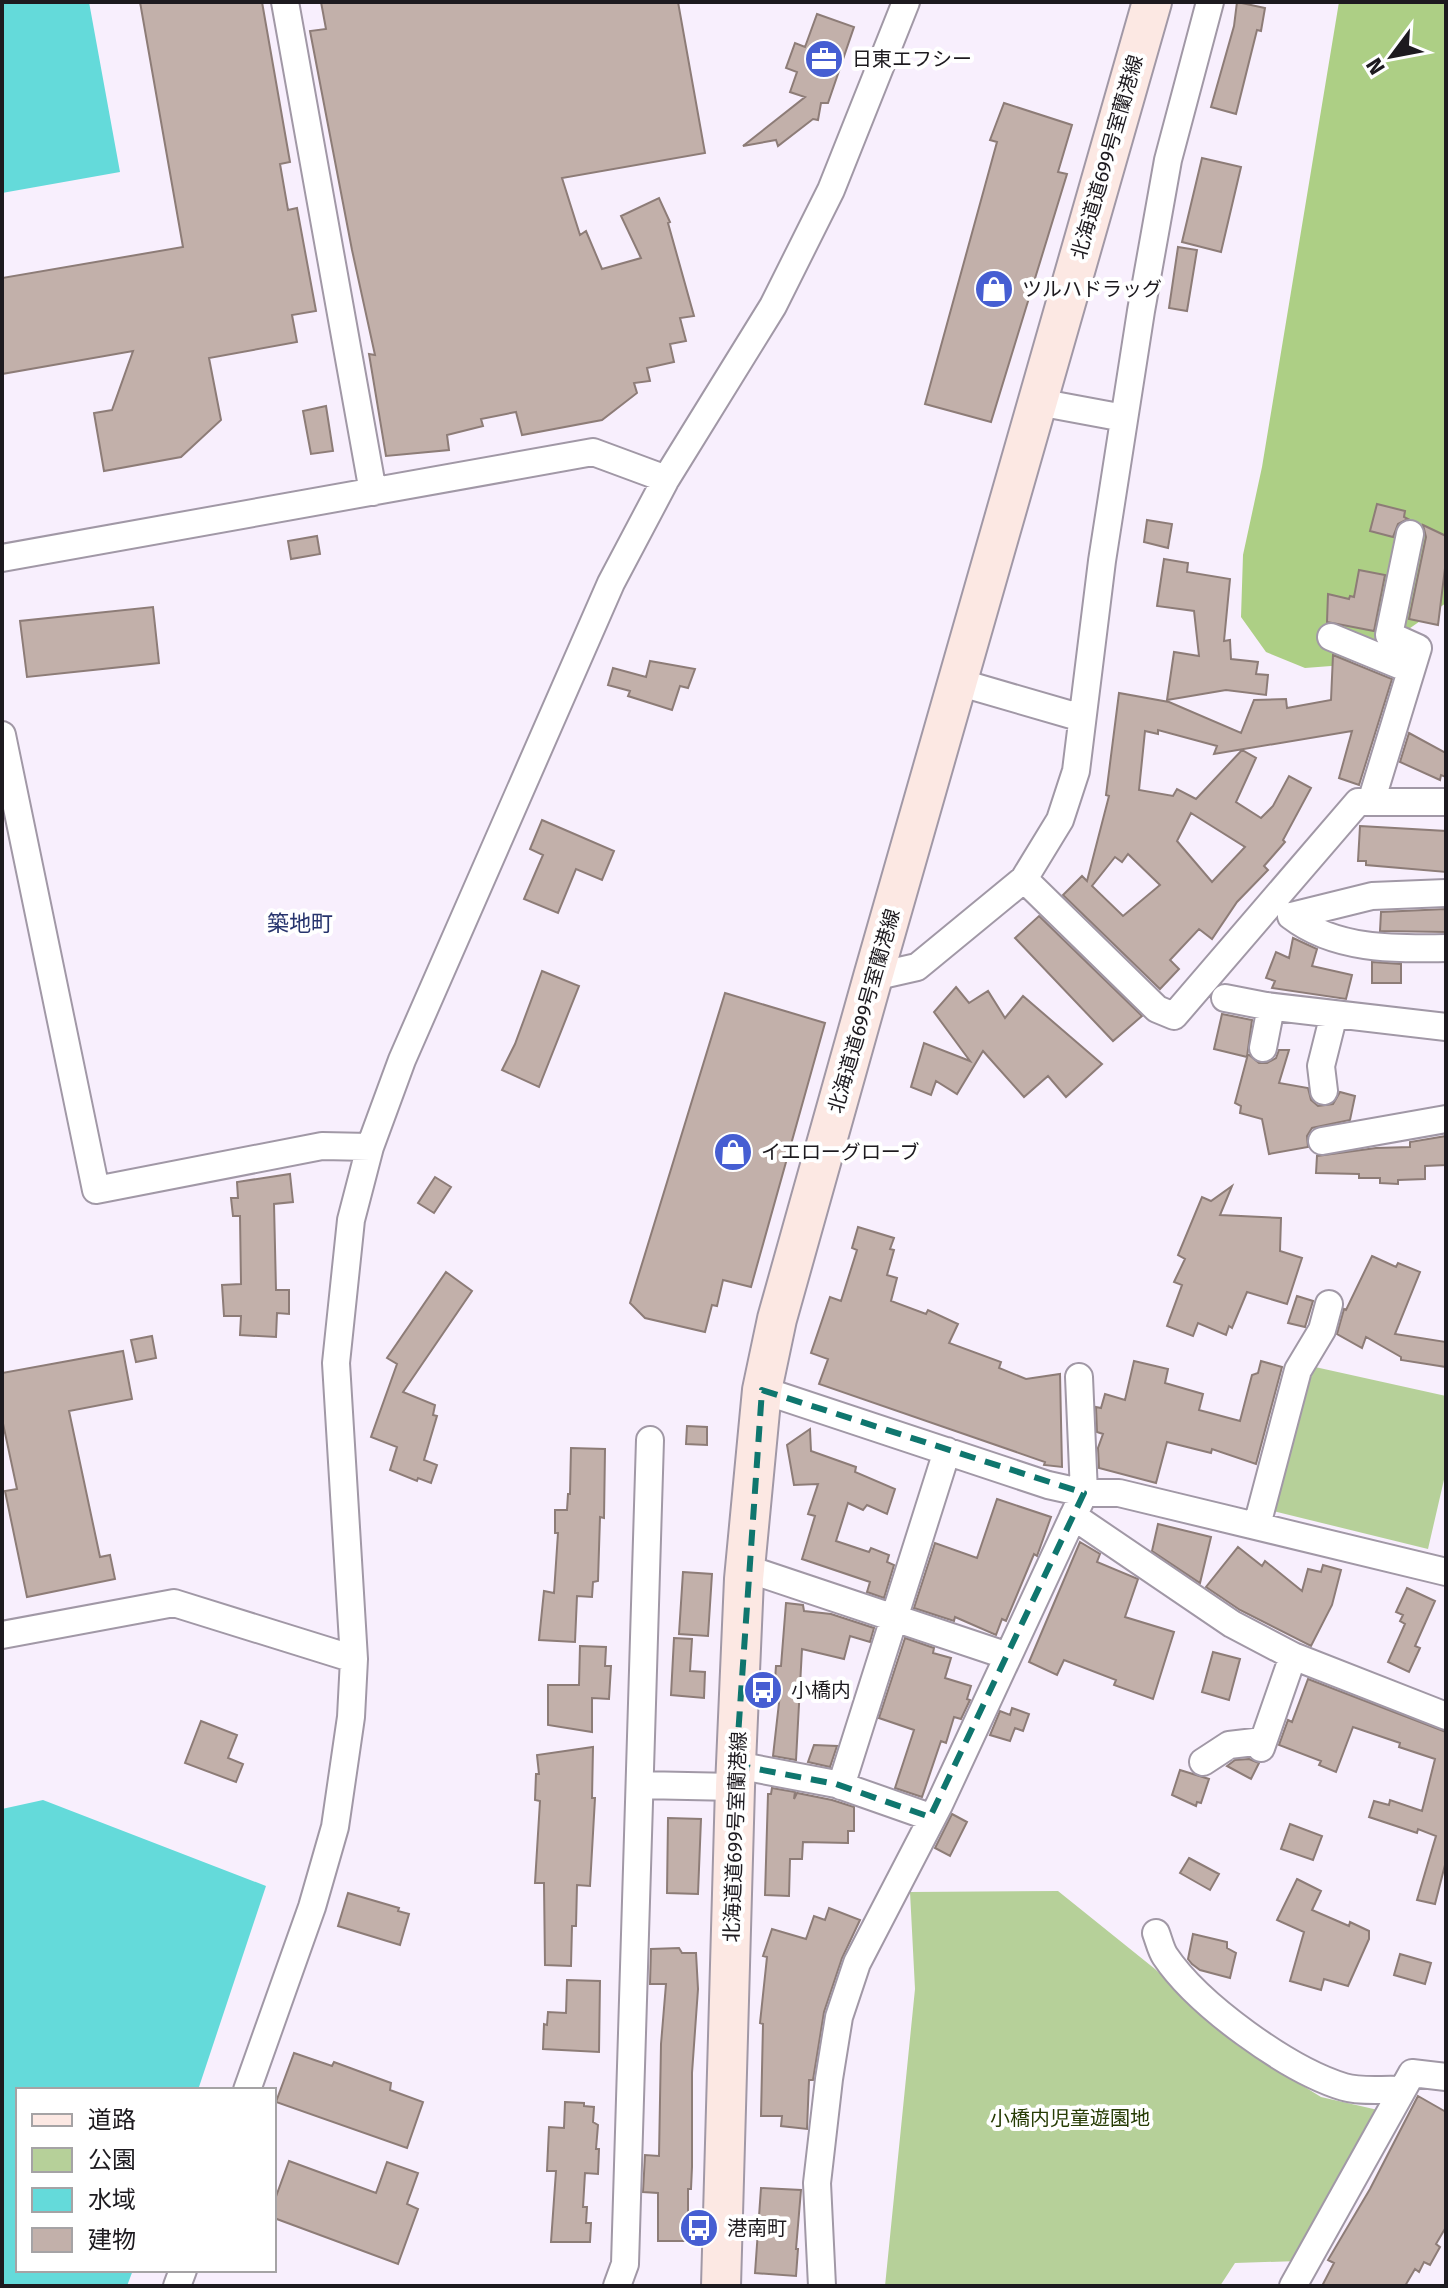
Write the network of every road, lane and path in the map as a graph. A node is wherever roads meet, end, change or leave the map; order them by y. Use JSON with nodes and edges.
{"nodes":[{"id":1,"x":285,"y":2,"type":"edge"},
{"id":2,"x":906,"y":2,"type":"edge"},
{"id":3,"x":1152,"y":2,"type":"edge"},
{"id":4,"x":1210,"y":2,"type":"edge"},
{"id":5,"x":1038,"y":402,"type":"junction"},
{"id":6,"x":1124,"y":418,"type":"junction"},
{"id":7,"x":666,"y":479,"type":"junction"},
{"id":8,"x":373,"y":492,"type":"junction"},
{"id":9,"x":1410,"y":534,"type":"dead end"},
{"id":10,"x":2,"y":558,"type":"edge"},
{"id":11,"x":1331,"y":637,"type":"dead end"},
{"id":12,"x":1411,"y":670,"type":"junction"},
{"id":13,"x":958,"y":682,"type":"junction"},
{"id":14,"x":1082,"y":718,"type":"junction"},
{"id":15,"x":2,"y":735,"type":"edge"},
{"id":16,"x":1371,"y":802,"type":"junction"},
{"id":17,"x":1446,"y":802,"type":"edge"},
{"id":18,"x":1024,"y":879,"type":"junction"},
{"id":19,"x":1446,"y":893,"type":"edge"},
{"id":20,"x":1446,"y":948,"type":"edge"},
{"id":21,"x":873,"y":977,"type":"junction"},
{"id":22,"x":1225,"y":998,"type":"dead end"},
{"id":23,"x":1271,"y":1007,"type":"junction"},
{"id":24,"x":1334,"y":1014,"type":"junction"},
{"id":25,"x":1446,"y":1027,"type":"edge"},
{"id":26,"x":1263,"y":1048,"type":"dead end"},
{"id":27,"x":1324,"y":1091,"type":"dead end"},
{"id":28,"x":1446,"y":1119,"type":"edge"},
{"id":29,"x":1322,"y":1141,"type":"dead end"},
{"id":30,"x":370,"y":1147,"type":"junction"},
{"id":31,"x":1329,"y":1304,"type":"dead end"},
{"id":32,"x":1079,"y":1377,"type":"dead end"},
{"id":33,"x":762,"y":1390,"type":"junction"},
{"id":34,"x":650,"y":1440,"type":"dead end"},
{"id":35,"x":947,"y":1451,"type":"junction"},
{"id":36,"x":1079,"y":1504,"type":"junction"},
{"id":37,"x":1257,"y":1525,"type":"junction"},
{"id":38,"x":745,"y":1568,"type":"junction"},
{"id":39,"x":1446,"y":1572,"type":"edge"},
{"id":40,"x":893,"y":1617,"type":"junction"},
{"id":41,"x":2,"y":1635,"type":"edge"},
{"id":42,"x":1008,"y":1656,"type":"junction"},
{"id":43,"x":1293,"y":1656,"type":"junction"},
{"id":44,"x":354,"y":1659,"type":"junction"},
{"id":45,"x":1446,"y":1716,"type":"edge"},
{"id":46,"x":1203,"y":1762,"type":"dead end"},
{"id":47,"x":736,"y":1776,"type":"junction"},
{"id":48,"x":640,"y":1785,"type":"junction"},
{"id":49,"x":841,"y":1786,"type":"junction"},
{"id":50,"x":930,"y":1817,"type":"junction"},
{"id":51,"x":1156,"y":1933,"type":"dead end"},
{"id":52,"x":1446,"y":2077,"type":"edge"},
{"id":53,"x":248,"y":2088,"type":"edge"},
{"id":54,"x":1400,"y":2090,"type":"junction"},
{"id":55,"x":617,"y":2286,"type":"edge"},
{"id":56,"x":721,"y":2286,"type":"edge"},
{"id":57,"x":822,"y":2286,"type":"edge"},
{"id":58,"x":1293,"y":2286,"type":"edge"}],
"edges":[{"from":1,"to":8,"type":"street"},
{"from":2,"to":7,"type":"street"},
{"from":3,"to":5,"type":"main road","name":"北海道道699号室蘭港線"},
{"from":4,"to":6,"type":"street"},
{"from":5,"to":6,"type":"street"},
{"from":5,"to":13,"type":"main road","name":"北海道道699号室蘭港線"},
{"from":6,"to":14,"type":"street"},
{"from":7,"to":8,"type":"street"},
{"from":7,"to":30,"type":"street"},
{"from":8,"to":10,"type":"street"},
{"from":9,"to":12,"type":"street"},
{"from":11,"to":12,"type":"street"},
{"from":12,"to":16,"type":"street"},
{"from":13,"to":14,"type":"street"},
{"from":13,"to":21,"type":"main road","name":"北海道道699号室蘭港線"},
{"from":14,"to":18,"type":"street"},
{"from":15,"to":30,"type":"street"},
{"from":16,"to":17,"type":"street"},
{"from":16,"to":18,"type":"street"},
{"from":18,"to":21,"type":"street"},
{"from":19,"to":20,"type":"street"},
{"from":21,"to":33,"type":"main road","name":"北海道道699号室蘭港線"},
{"from":22,"to":23,"type":"street"},
{"from":23,"to":24,"type":"street"},
{"from":23,"to":26,"type":"street"},
{"from":24,"to":25,"type":"street"},
{"from":24,"to":27,"type":"street"},
{"from":28,"to":29,"type":"street"},
{"from":30,"to":44,"type":"street"},
{"from":31,"to":37,"type":"street"},
{"from":32,"to":36,"type":"street"},
{"from":33,"to":35,"type":"street"},
{"from":33,"to":38,"type":"main road","name":"北海道道699号室蘭港線"},
{"from":34,"to":48,"type":"street"},
{"from":35,"to":36,"type":"street"},
{"from":35,"to":40,"type":"street"},
{"from":36,"to":37,"type":"street"},
{"from":36,"to":42,"type":"street"},
{"from":36,"to":43,"type":"street"},
{"from":37,"to":39,"type":"street"},
{"from":38,"to":40,"type":"street"},
{"from":38,"to":47,"type":"main road","name":"北海道道699号室蘭港線"},
{"from":40,"to":42,"type":"street"},
{"from":40,"to":49,"type":"street"},
{"from":41,"to":44,"type":"street"},
{"from":42,"to":50,"type":"street"},
{"from":43,"to":45,"type":"street"},
{"from":43,"to":46,"type":"street"},
{"from":44,"to":53,"type":"street"},
{"from":47,"to":48,"type":"street"},
{"from":47,"to":49,"type":"street"},
{"from":47,"to":56,"type":"main road","name":"北海道道699号室蘭港線"},
{"from":48,"to":55,"type":"street"},
{"from":49,"to":50,"type":"street"},
{"from":50,"to":57,"type":"street"},
{"from":51,"to":54,"type":"street"},
{"from":52,"to":54,"type":"street"},
{"from":54,"to":58,"type":"street"}]}
